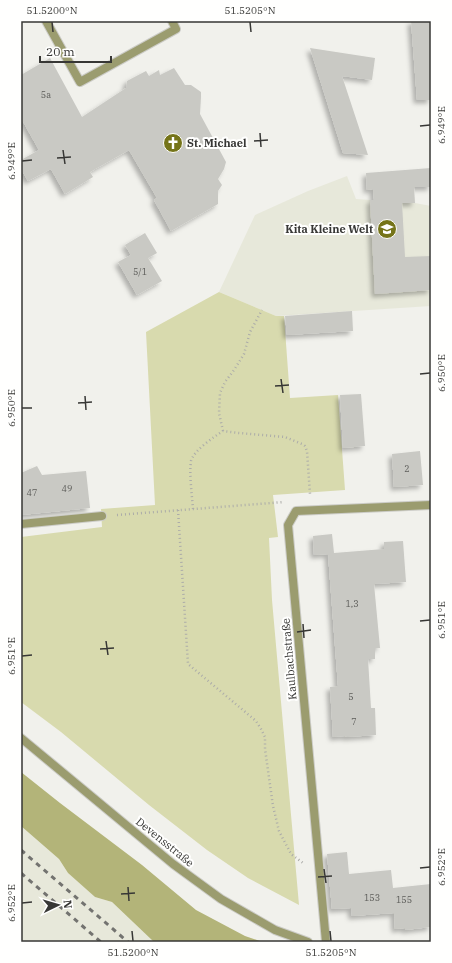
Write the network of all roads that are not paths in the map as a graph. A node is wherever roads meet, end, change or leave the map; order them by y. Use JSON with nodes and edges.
{"nodes":[{"id":1,"x":46,"y":21,"type":"edge"},
{"id":2,"x":172,"y":21,"type":"edge"},
{"id":3,"x":431,"y":505,"type":"edge"},
{"id":4,"x":102,"y":516,"type":"road end"},
{"id":5,"x":21,"y":524,"type":"edge"},
{"id":6,"x":21,"y":738,"type":"edge"},
{"id":7,"x":308,"y":942,"type":"edge"},
{"id":8,"x":326,"y":942,"type":"edge"}],
"edges":[{"from":1,"to":2,"type":"street"},
{"from":3,"to":8,"type":"street","name":"Kaulbachstraße"},
{"from":4,"to":5,"type":"street"},
{"from":6,"to":7,"type":"street","name":"Devensstraße"}]}
